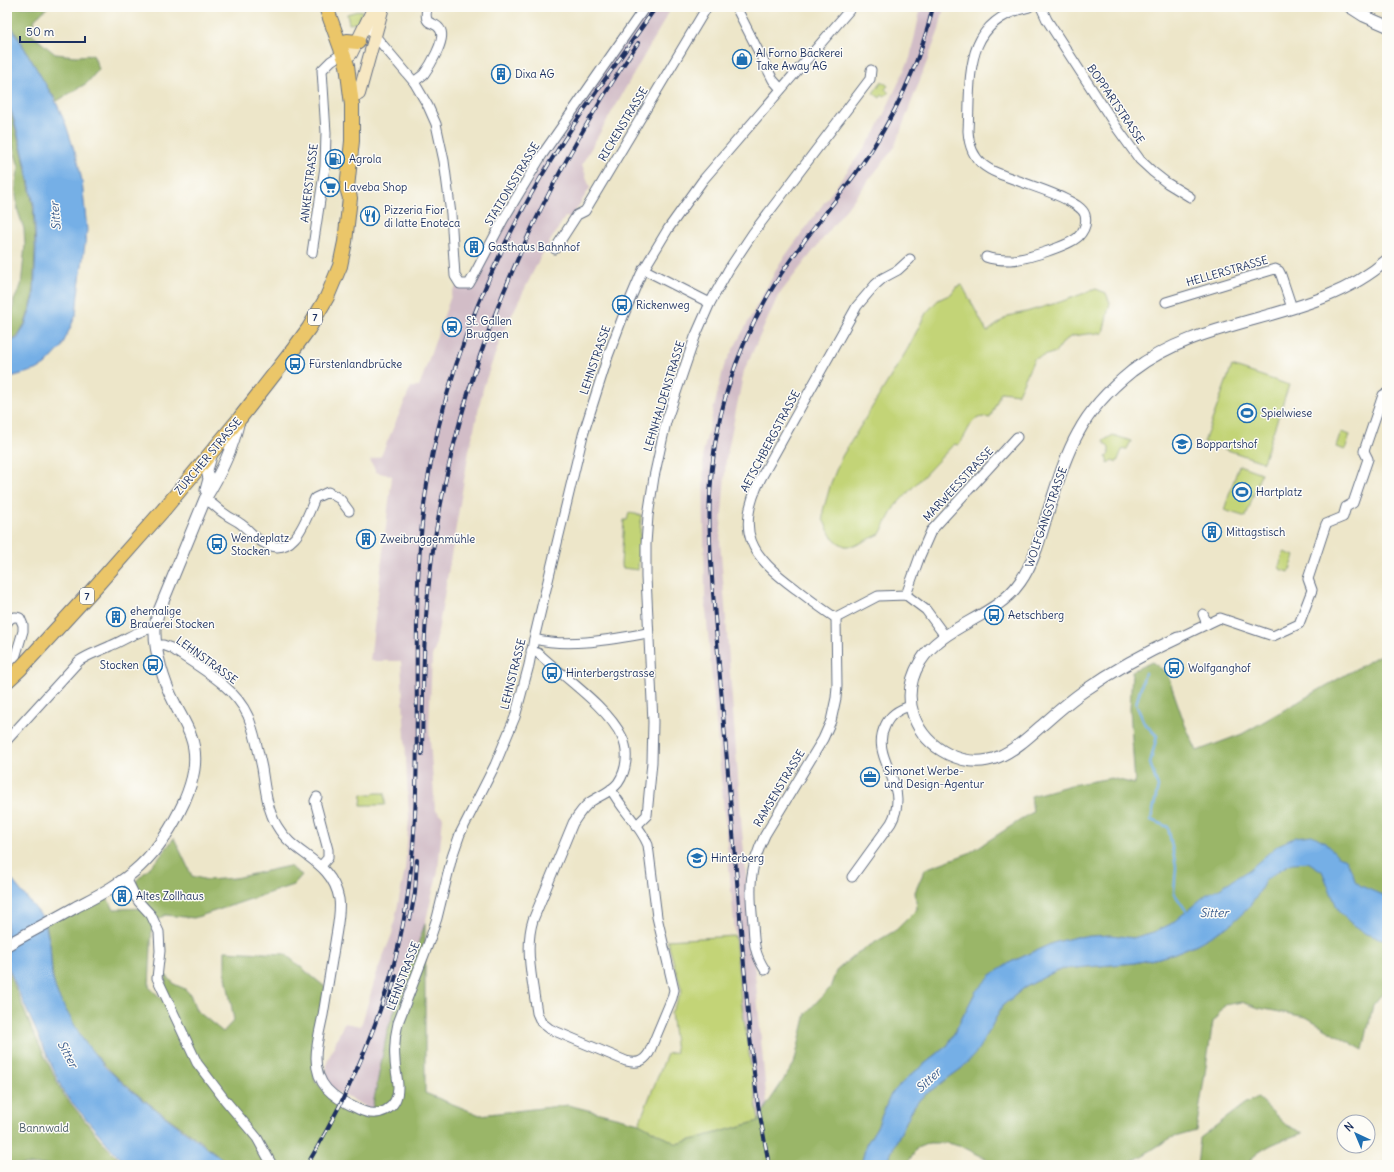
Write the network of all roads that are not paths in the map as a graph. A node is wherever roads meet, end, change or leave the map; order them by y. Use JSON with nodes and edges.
{"nodes":[{"id":1,"x":326,"y":7,"type":"edge"},
{"id":2,"x":332,"y":7,"type":"edge"},
{"id":3,"x":374,"y":7,"type":"edge"},
{"id":4,"x":377,"y":7,"type":"edge"},
{"id":5,"x":383,"y":7,"type":"edge"},
{"id":6,"x":427,"y":7,"type":"edge"},
{"id":7,"x":646,"y":7,"type":"edge"},
{"id":8,"x":707,"y":7,"type":"edge"},
{"id":9,"x":736,"y":7,"type":"edge"},
{"id":10,"x":852,"y":7,"type":"edge"},
{"id":11,"x":1029,"y":7,"type":"edge"},
{"id":12,"x":1041,"y":7,"type":"edge"},
{"id":13,"x":1350,"y":7,"type":"edge"},
{"id":14,"x":1387,"y":26,"type":"edge"},
{"id":15,"x":374,"y":36,"type":"junction"},
{"id":16,"x":349,"y":51,"type":"junction"},
{"id":17,"x":871,"y":70,"type":"dead end"},
{"id":18,"x":414,"y":82,"type":"junction"},
{"id":19,"x":781,"y":89,"type":"junction"},
{"id":20,"x":359,"y":94,"type":"junction"},
{"id":21,"x":1190,"y":197,"type":"dead end"},
{"id":22,"x":350,"y":198,"type":"junction"},
{"id":23,"x":555,"y":249,"type":"dead end"},
{"id":24,"x":312,"y":253,"type":"dead end"},
{"id":25,"x":986,"y":257,"type":"dead end"},
{"id":26,"x":910,"y":259,"type":"dead end"},
{"id":27,"x":1387,"y":260,"type":"edge"},
{"id":28,"x":643,"y":269,"type":"junction"},
{"id":29,"x":1166,"y":302,"type":"dead end"},
{"id":30,"x":710,"y":303,"type":"junction"},
{"id":31,"x":1292,"y":308,"type":"junction"},
{"id":32,"x":1387,"y":393,"type":"edge"},
{"id":33,"x":240,"y":418,"type":"junction"},
{"id":34,"x":1017,"y":437,"type":"dead end"},
{"id":35,"x":212,"y":451,"type":"junction"},
{"id":36,"x":207,"y":470,"type":"junction"},
{"id":37,"x":192,"y":476,"type":"junction"},
{"id":38,"x":205,"y":499,"type":"junction"},
{"id":39,"x":349,"y":511,"type":"dead end"},
{"id":40,"x":906,"y":595,"type":"junction"},
{"id":41,"x":1203,"y":614,"type":"dead end"},
{"id":42,"x":836,"y":618,"type":"junction"},
{"id":43,"x":7,"y":623,"type":"edge"},
{"id":44,"x":1207,"y":624,"type":"junction"},
{"id":45,"x":155,"y":628,"type":"junction"},
{"id":46,"x":648,"y":633,"type":"junction"},
{"id":47,"x":945,"y":636,"type":"junction"},
{"id":48,"x":1178,"y":638,"type":"joint"},
{"id":49,"x":534,"y":639,"type":"junction"},
{"id":50,"x":157,"y":646,"type":"junction"},
{"id":51,"x":531,"y":651,"type":"junction"},
{"id":52,"x":7,"y":682,"type":"edge"},
{"id":53,"x":911,"y":706,"type":"junction"},
{"id":54,"x":7,"y":740,"type":"edge"},
{"id":55,"x":611,"y":789,"type":"junction"},
{"id":56,"x":317,"y":797,"type":"dead end"},
{"id":57,"x":636,"y":826,"type":"junction"},
{"id":58,"x":322,"y":866,"type":"junction"},
{"id":59,"x":852,"y":877,"type":"dead end"},
{"id":60,"x":126,"y":878,"type":"junction"},
{"id":61,"x":7,"y":945,"type":"edge"},
{"id":62,"x":765,"y":970,"type":"dead end"},
{"id":63,"x":272,"y":1165,"type":"edge"}],
"edges":[{"from":1,"to":16,"type":"main road","name":"ZÜRCHER STRASSE","number":"7"},
{"from":2,"to":16,"type":"main road","name":"ZÜRCHER STRASSE","number":"7"},
{"from":3,"to":16,"type":"main road"},
{"from":4,"to":15,"type":"street"},
{"from":5,"to":15,"type":"main road"},
{"from":6,"to":18,"type":"street"},
{"from":7,"to":18,"type":"street","name":"STATIONSSTRASSE"},
{"from":8,"to":23,"type":"street","name":"RICKENSTRASSE"},
{"from":9,"to":19,"type":"street"},
{"from":10,"to":19,"type":"street","name":"LEHNSTRASSE"},
{"from":11,"to":25,"type":"street"},
{"from":12,"to":21,"type":"street","name":"BOPPARTSTRASSE"},
{"from":13,"to":14,"type":"street"},
{"from":15,"to":18,"type":"street","name":"STATIONSSTRASSE"},
{"from":15,"to":20,"type":"main road"},
{"from":16,"to":20,"type":"main road","name":"ZÜRCHER STRASSE","number":"7"},
{"from":16,"to":22,"type":"main road","name":"ZÜRCHER STRASSE","number":"7"},
{"from":16,"to":24,"type":"street","name":"ANKERSTRASSE"},
{"from":17,"to":30,"type":"street","name":"LEHNHALDENSTRASSE"},
{"from":19,"to":28,"type":"street","name":"LEHNSTRASSE"},
{"from":20,"to":22,"type":"main road","name":"ZÜRCHER STRASSE","number":"7"},
{"from":22,"to":33,"type":"main road","name":"ZÜRCHER STRASSE","number":"7"},
{"from":26,"to":42,"type":"street","name":"AETSCHBERGSTRASSE"},
{"from":27,"to":31,"type":"street","name":"WOLFGANGSTRASSE"},
{"from":28,"to":30,"type":"street"},
{"from":28,"to":49,"type":"street","name":"LEHNSTRASSE"},
{"from":29,"to":31,"type":"street","name":"HELLERSTRASSE"},
{"from":30,"to":46,"type":"street","name":"LEHNHALDENSTRASSE"},
{"from":31,"to":47,"type":"street","name":"WOLFGANGSTRASSE"},
{"from":32,"to":44,"type":"street","name":"WOLFGANGSTRASSE"},
{"from":33,"to":35,"type":"main road","name":"ZÜRCHER STRASSE","number":"7"},
{"from":33,"to":38,"type":"street"},
{"from":34,"to":40,"type":"street","name":"MARWEESSTRASSE"},
{"from":35,"to":36,"type":"street"},
{"from":35,"to":37,"type":"main road","name":"ZÜRCHER STRASSE","number":"7"},
{"from":36,"to":37,"type":"street"},
{"from":36,"to":38,"type":"street"},
{"from":37,"to":52,"type":"main road","name":"ZÜRCHER STRASSE","number":"7","bridge":true},
{"from":38,"to":39,"type":"street"},
{"from":38,"to":45,"type":"street"},
{"from":40,"to":42,"type":"street"},
{"from":40,"to":47,"type":"street"},
{"from":41,"to":44,"type":"street"},
{"from":42,"to":62,"type":"street","name":"RAMSENSTRASSE"},
{"from":43,"to":52,"type":"street"},
{"from":44,"to":48,"type":"street","name":"WOLFGANGSTRASSE"},
{"from":45,"to":50,"type":"street"},
{"from":45,"to":54,"type":"street"},
{"from":46,"to":49,"type":"street"},
{"from":46,"to":57,"type":"street","name":"LEHNHALDENSTRASSE"},
{"from":47,"to":53,"type":"street","name":"WOLFGANGSTRASSE"},
{"from":48,"to":53,"type":"street","name":"WOLFGANGSTRASSE"},
{"from":49,"to":51,"type":"street","name":"LEHNSTRASSE"},
{"from":50,"to":58,"type":"street","name":"LEHNSTRASSE"},
{"from":50,"to":60,"type":"street"},
{"from":51,"to":55,"type":"street"},
{"from":51,"to":58,"type":"street","name":"LEHNSTRASSE"},
{"from":53,"to":59,"type":"street"},
{"from":55,"to":57,"type":"street"},
{"from":55,"to":57,"type":"street"},
{"from":56,"to":58,"type":"street"},
{"from":60,"to":61,"type":"street"},
{"from":60,"to":63,"type":"street"}]}
